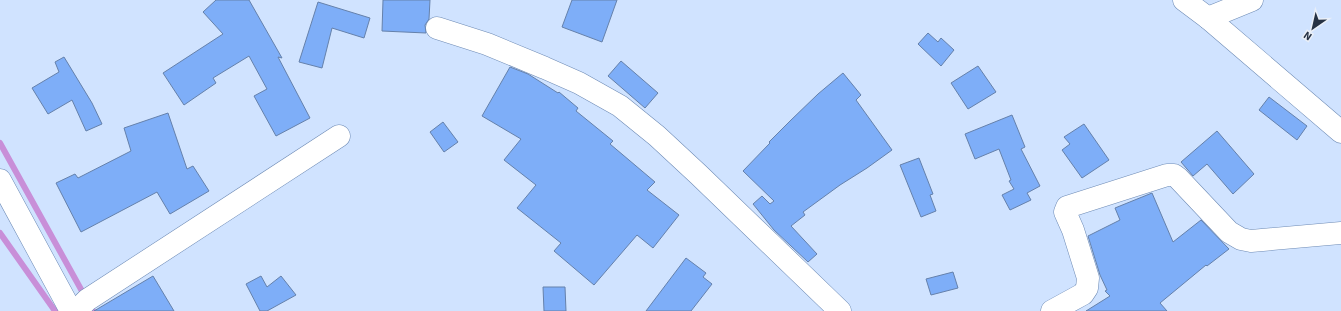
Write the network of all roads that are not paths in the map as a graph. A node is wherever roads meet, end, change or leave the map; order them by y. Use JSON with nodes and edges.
{"nodes":[{"id":1,"x":1184,"y":0,"type":"edge"},
{"id":2,"x":1252,"y":0,"type":"edge"},
{"id":3,"x":1208,"y":18,"type":"junction"},
{"id":4,"x":437,"y":28,"type":"dead end"},
{"id":5,"x":1341,"y":132,"type":"edge"},
{"id":6,"x":339,"y":136,"type":"dead end"},
{"id":7,"x":0,"y":180,"type":"edge"},
{"id":8,"x":1341,"y":233,"type":"edge"},
{"id":9,"x":71,"y":311,"type":"edge"},
{"id":10,"x":76,"y":311,"type":"edge"},
{"id":11,"x":840,"y":311,"type":"edge"},
{"id":12,"x":1052,"y":311,"type":"edge"}],
"edges":[{"from":1,"to":3,"type":"street"},
{"from":2,"to":3,"type":"street"},
{"from":3,"to":5,"type":"street"},
{"from":4,"to":11,"type":"street"},
{"from":6,"to":10,"type":"street"},
{"from":7,"to":9,"type":"street"},
{"from":8,"to":12,"type":"street"}]}
